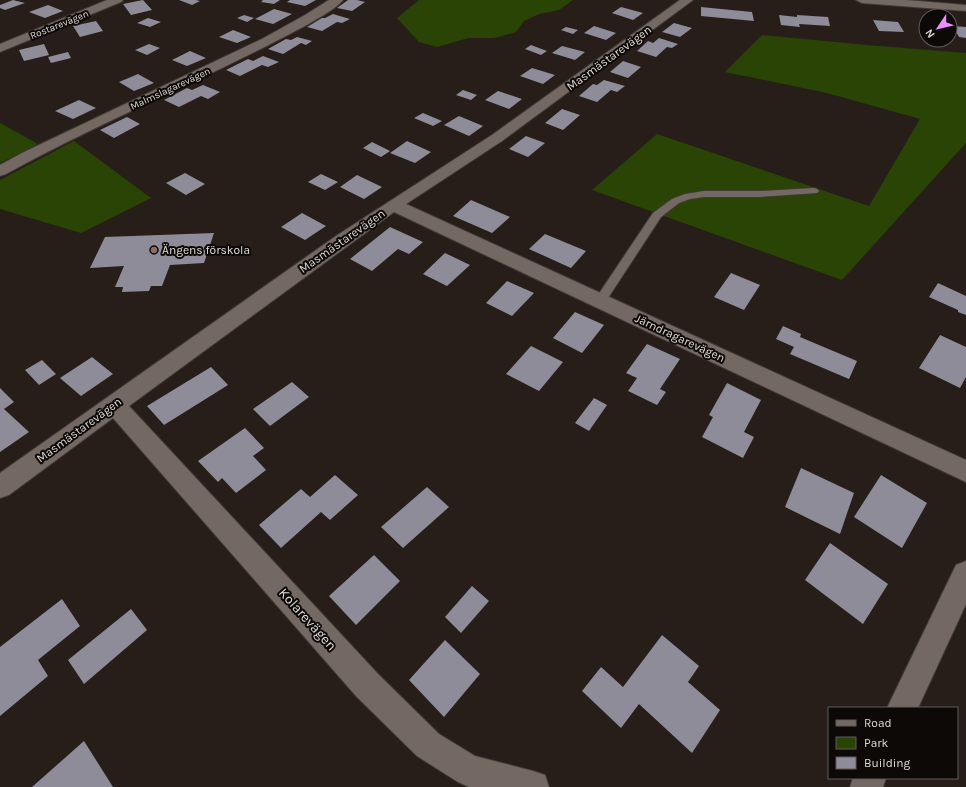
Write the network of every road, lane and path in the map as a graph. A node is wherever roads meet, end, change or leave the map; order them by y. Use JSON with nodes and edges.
{"nodes":[{"id":1,"x":117,"y":0,"type":"edge"},
{"id":2,"x":337,"y":0,"type":"edge"},
{"id":3,"x":687,"y":0,"type":"edge"},
{"id":4,"x":862,"y":0,"type":"edge"},
{"id":5,"x":903,"y":2,"type":"edge"},
{"id":6,"x":966,"y":8,"type":"edge"},
{"id":7,"x":0,"y":48,"type":"edge"},
{"id":8,"x":0,"y":171,"type":"edge"},
{"id":9,"x":814,"y":191,"type":"dead end"},
{"id":10,"x":393,"y":204,"type":"junction"},
{"id":11,"x":600,"y":301,"type":"junction"},
{"id":12,"x":115,"y":405,"type":"junction"},
{"id":13,"x":966,"y":471,"type":"edge"},
{"id":14,"x":0,"y":487,"type":"edge"},
{"id":15,"x":966,"y":574,"type":"edge"},
{"id":16,"x":902,"y":707,"type":"edge"},
{"id":17,"x":533,"y":787,"type":"edge"}],
"edges":[{"from":1,"to":7,"type":"street","name":"Rostarevägen"},
{"from":2,"to":8,"type":"street","name":"Malmslagarevägen"},
{"from":3,"to":10,"type":"street","name":"Masmästarevägen"},
{"from":4,"to":5,"type":"street"},
{"from":5,"to":6,"type":"street"},
{"from":9,"to":11,"type":"lane"},
{"from":10,"to":11,"type":"street","name":"Järndragarevägen"},
{"from":10,"to":12,"type":"street","name":"Masmästarevägen"},
{"from":11,"to":13,"type":"street","name":"Järndragarevägen"},
{"from":12,"to":14,"type":"street","name":"Masmästarevägen"},
{"from":12,"to":17,"type":"street","name":"Kolarevägen"},
{"from":15,"to":16,"type":"street"}]}
